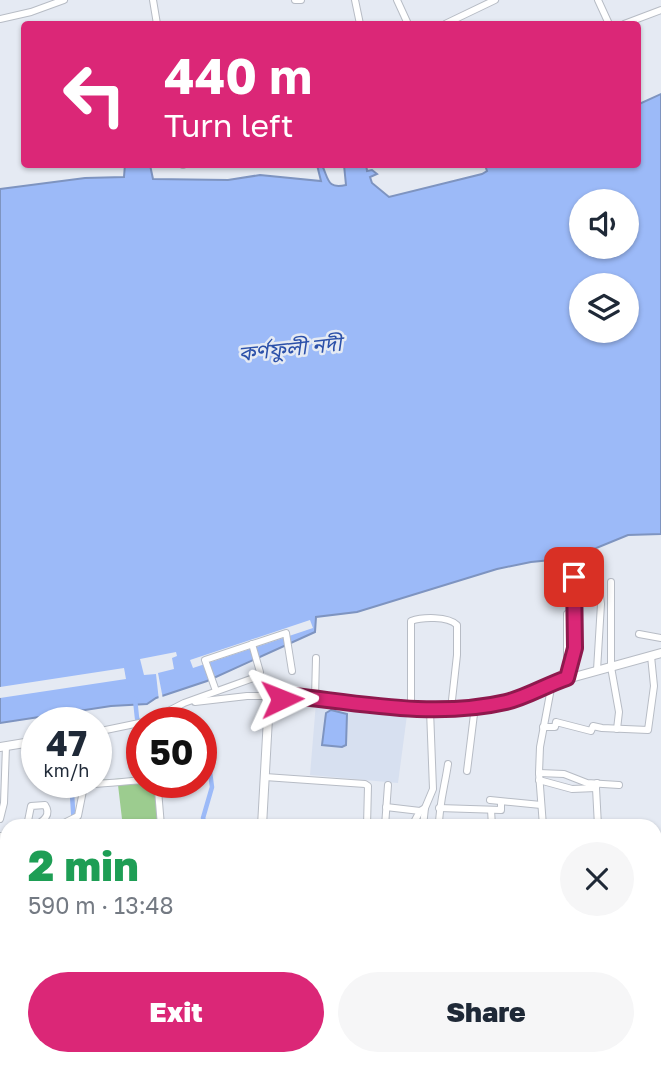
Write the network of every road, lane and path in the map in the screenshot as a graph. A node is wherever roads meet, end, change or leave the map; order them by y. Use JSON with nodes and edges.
{"nodes":[{"id":1,"x":64,"y":0,"type":"edge"},
{"id":2,"x":153,"y":0,"type":"edge"},
{"id":3,"x":295,"y":0,"type":"edge"},
{"id":4,"x":301,"y":0,"type":"edge"},
{"id":5,"x":355,"y":0,"type":"edge"},
{"id":6,"x":397,"y":0,"type":"edge"},
{"id":7,"x":495,"y":0,"type":"edge"},
{"id":8,"x":598,"y":0,"type":"edge"},
{"id":9,"x":661,"y":10,"type":"edge"},
{"id":10,"x":0,"y":19,"type":"edge"},
{"id":11,"x":156,"y":21,"type":"edge"},
{"id":12,"x":359,"y":21,"type":"edge"},
{"id":13,"x":407,"y":21,"type":"edge"},
{"id":14,"x":451,"y":21,"type":"edge"},
{"id":15,"x":607,"y":21,"type":"edge"},
{"id":16,"x":632,"y":21,"type":"edge"},
{"id":17,"x":596,"y":565,"type":"dead end"},
{"id":18,"x":574,"y":577,"type":"dead end"},
{"id":19,"x":611,"y":582,"type":"dead end"},
{"id":20,"x":566,"y":614,"type":"dead end"},
{"id":21,"x":639,"y":634,"type":"dead end"},
{"id":22,"x":661,"y":638,"type":"edge"},
{"id":23,"x":252,"y":644,"type":"junction"},
{"id":24,"x":661,"y":653,"type":"edge"},
{"id":25,"x":651,"y":656,"type":"junction"},
{"id":26,"x":316,"y":658,"type":"dead end"},
{"id":27,"x":292,"y":667,"type":"dead end"},
{"id":28,"x":611,"y":667,"type":"junction"},
{"id":29,"x":597,"y":670,"type":"junction"},
{"id":30,"x":567,"y":678,"type":"junction"},
{"id":31,"x":552,"y":683,"type":"junction"},
{"id":32,"x":215,"y":688,"type":"junction"},
{"id":33,"x":295,"y":696,"type":"junction"},
{"id":34,"x":314,"y":698,"type":"junction"},
{"id":35,"x":184,"y":703,"type":"junction"},
{"id":36,"x":475,"y":706,"type":"junction"},
{"id":37,"x":411,"y":708,"type":"junction"},
{"id":38,"x":451,"y":709,"type":"junction"},
{"id":39,"x":430,"y":710,"type":"junction"},
{"id":40,"x":543,"y":727,"type":"junction"},
{"id":41,"x":112,"y":729,"type":"edge"},
{"id":42,"x":617,"y":729,"type":"junction"},
{"id":43,"x":21,"y":744,"type":"edge"},
{"id":44,"x":3,"y":747,"type":"edge"},
{"id":45,"x":448,"y":764,"type":"dead end"},
{"id":46,"x":467,"y":771,"type":"dead end"},
{"id":47,"x":266,"y":777,"type":"junction"},
{"id":48,"x":539,"y":777,"type":"junction"},
{"id":49,"x":388,"y":785,"type":"dead end"},
{"id":50,"x":619,"y":785,"type":"dead end"},
{"id":51,"x":597,"y":786,"type":"junction"},
{"id":52,"x":82,"y":798,"type":"edge"},
{"id":53,"x":159,"y":798,"type":"edge"},
{"id":54,"x":490,"y":800,"type":"dead end"},
{"id":55,"x":501,"y":802,"type":"junction"},
{"id":56,"x":541,"y":805,"type":"junction"},
{"id":57,"x":386,"y":807,"type":"junction"},
{"id":58,"x":439,"y":808,"type":"junction"},
{"id":59,"x":423,"y":809,"type":"junction"},
{"id":60,"x":1,"y":810,"type":"edge"},
{"id":61,"x":491,"y":810,"type":"junction"},
{"id":62,"x":0,"y":819,"type":"edge"},
{"id":63,"x":28,"y":819,"type":"edge"},
{"id":64,"x":45,"y":819,"type":"edge"},
{"id":65,"x":72,"y":819,"type":"edge"},
{"id":66,"x":160,"y":819,"type":"edge"},
{"id":67,"x":264,"y":819,"type":"edge"},
{"id":68,"x":367,"y":819,"type":"edge"},
{"id":69,"x":385,"y":819,"type":"edge"},
{"id":70,"x":417,"y":819,"type":"edge"},
{"id":71,"x":423,"y":819,"type":"edge"},
{"id":72,"x":439,"y":819,"type":"edge"},
{"id":73,"x":492,"y":819,"type":"edge"},
{"id":74,"x":542,"y":819,"type":"edge"},
{"id":75,"x":598,"y":819,"type":"edge"}],
"edges":[{"from":1,"to":10,"type":"street"},
{"from":2,"to":11,"type":"street"},
{"from":3,"to":4,"type":"street"},
{"from":5,"to":12,"type":"street"},
{"from":6,"to":13,"type":"street"},
{"from":7,"to":14,"type":"street"},
{"from":8,"to":15,"type":"street"},
{"from":9,"to":16,"type":"street"},
{"from":17,"to":29,"type":"street"},
{"from":18,"to":30,"type":"street"},
{"from":19,"to":28,"type":"street"},
{"from":20,"to":30,"type":"street"},
{"from":21,"to":22,"type":"street"},
{"from":23,"to":27,"type":"street"},
{"from":23,"to":32,"type":"street"},
{"from":23,"to":32,"type":"street"},
{"from":24,"to":25,"type":"main road"},
{"from":25,"to":28,"type":"main road"},
{"from":25,"to":42,"type":"street"},
{"from":26,"to":34,"type":"street"},
{"from":28,"to":29,"type":"main road"},
{"from":28,"to":42,"type":"street"},
{"from":29,"to":30,"type":"main road"},
{"from":30,"to":31,"type":"main road"},
{"from":31,"to":36,"type":"main road"},
{"from":31,"to":40,"type":"street"},
{"from":32,"to":35,"type":"street"},
{"from":33,"to":34,"type":"main road"},
{"from":33,"to":35,"type":"street"},
{"from":33,"to":47,"type":"main road"},
{"from":34,"to":37,"type":"main road"},
{"from":35,"to":41,"type":"street"},
{"from":36,"to":38,"type":"main road"},
{"from":36,"to":46,"type":"street"},
{"from":37,"to":38,"type":"street"},
{"from":37,"to":39,"type":"main road"},
{"from":38,"to":39,"type":"main road"},
{"from":39,"to":59,"type":"street"},
{"from":40,"to":42,"type":"street"},
{"from":40,"to":48,"type":"street"},
{"from":43,"to":44,"type":"main road"},
{"from":44,"to":60,"type":"street"},
{"from":45,"to":58,"type":"street"},
{"from":47,"to":67,"type":"main road"},
{"from":47,"to":68,"type":"street"},
{"from":48,"to":51,"type":"street"},
{"from":48,"to":51,"type":"street"},
{"from":48,"to":56,"type":"street"},
{"from":49,"to":57,"type":"street"},
{"from":50,"to":51,"type":"street"},
{"from":51,"to":75,"type":"street"},
{"from":52,"to":65,"type":"street"},
{"from":53,"to":66,"type":"street"},
{"from":54,"to":55,"type":"street"},
{"from":55,"to":56,"type":"street"},
{"from":55,"to":61,"type":"street"},
{"from":56,"to":74,"type":"street"},
{"from":57,"to":59,"type":"street"},
{"from":57,"to":69,"type":"street"},
{"from":58,"to":61,"type":"street"},
{"from":58,"to":72,"type":"street"},
{"from":59,"to":70,"type":"street"},
{"from":59,"to":71,"type":"street"},
{"from":60,"to":62,"type":"street"},
{"from":61,"to":73,"type":"street"},
{"from":63,"to":64,"type":"street"}]}
